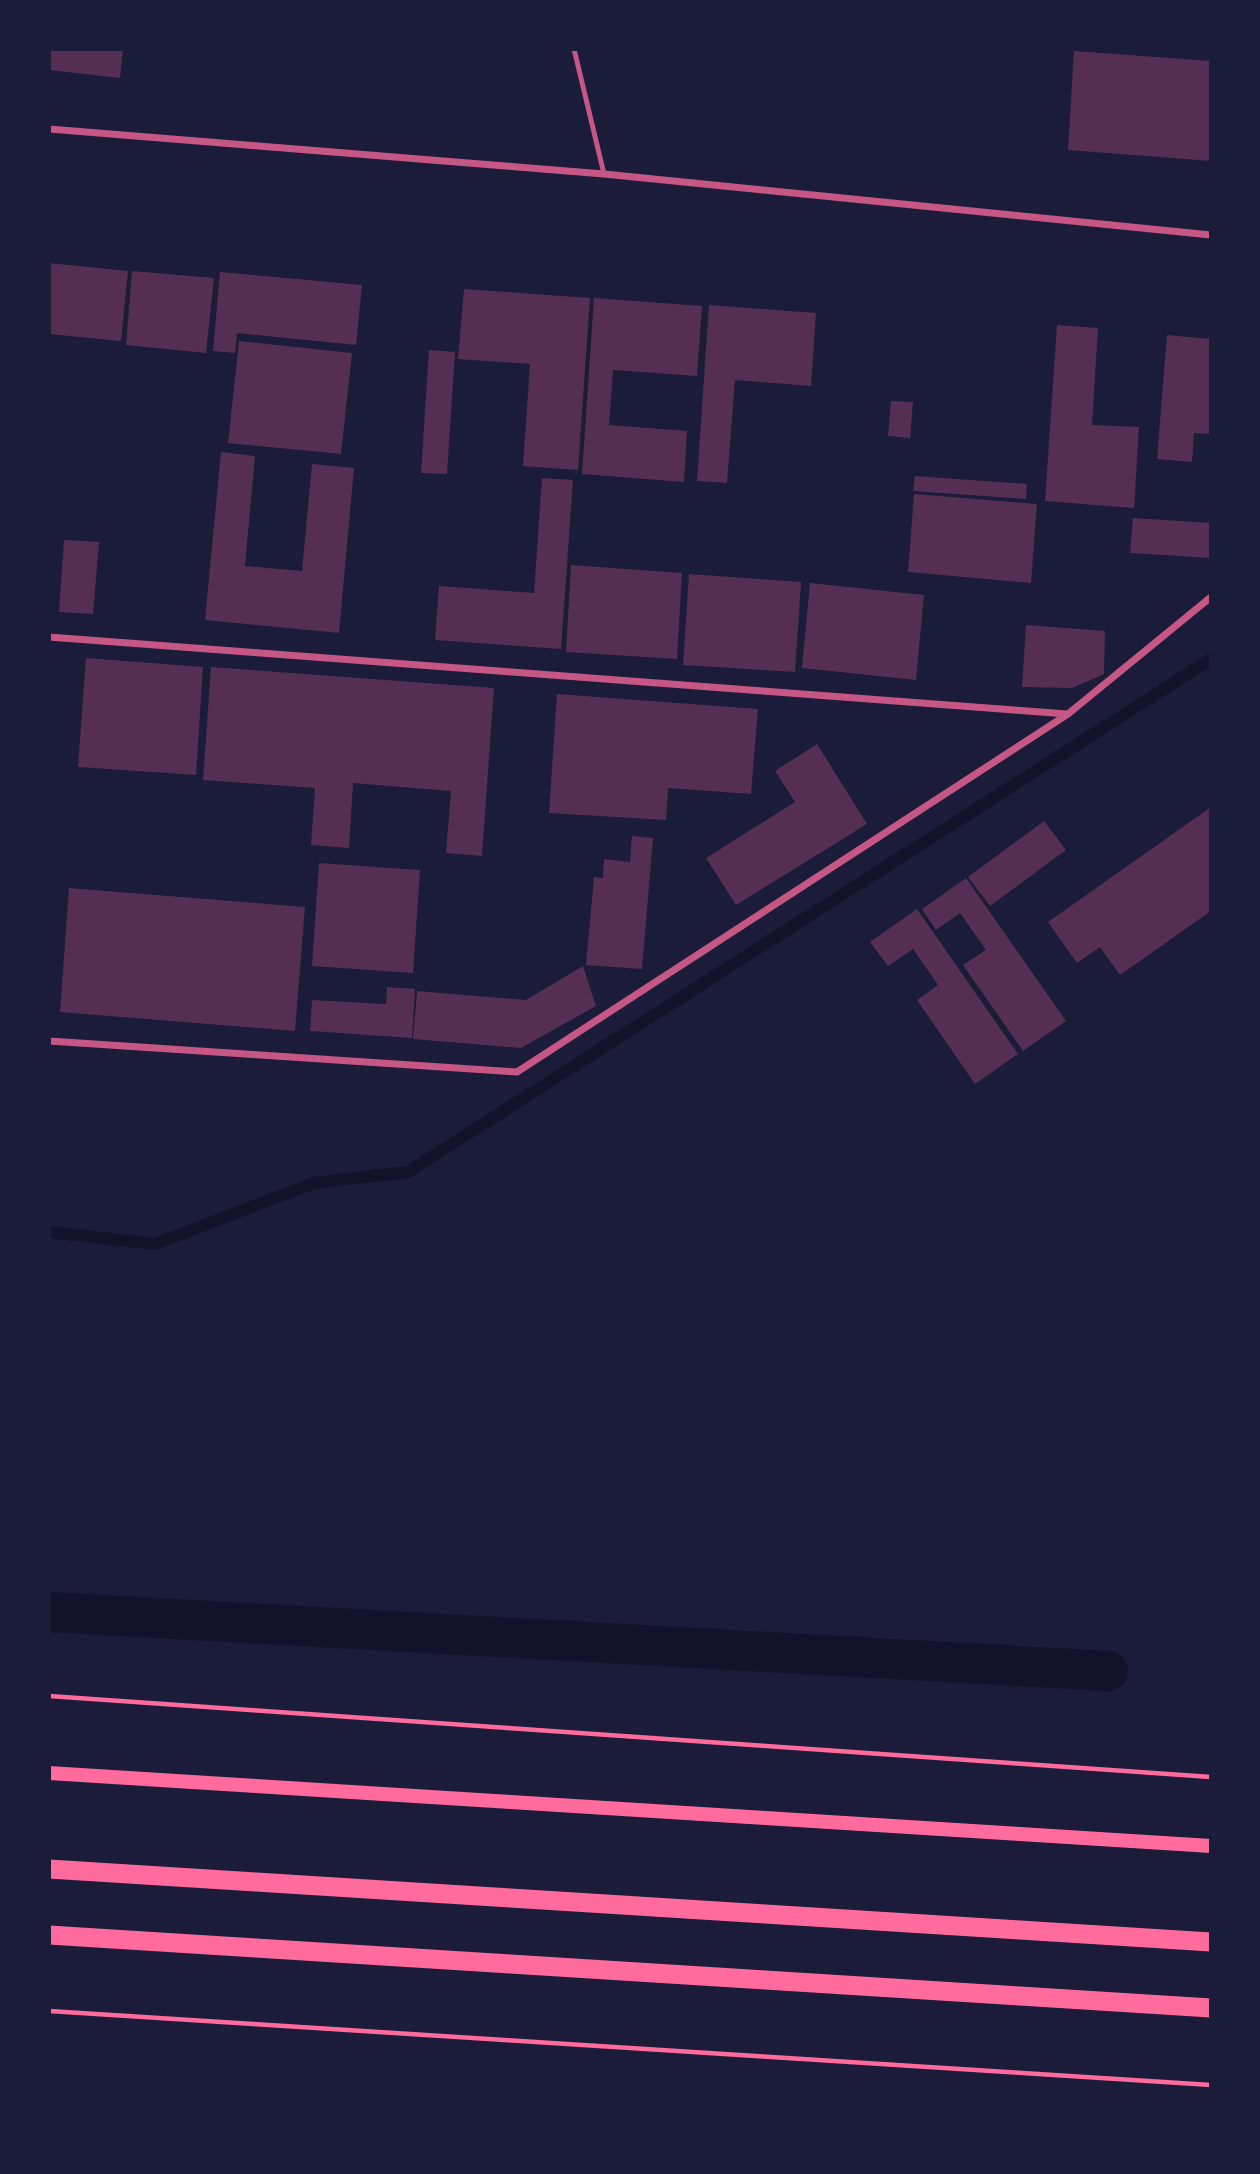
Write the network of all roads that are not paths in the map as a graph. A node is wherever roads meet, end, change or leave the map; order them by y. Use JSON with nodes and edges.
{"nodes":[{"id":1,"x":574,"y":49,"type":"edge"},
{"id":2,"x":49,"y":130,"type":"edge"},
{"id":3,"x":604,"y":174,"type":"junction"},
{"id":4,"x":1211,"y":235,"type":"edge"},
{"id":5,"x":1211,"y":597,"type":"edge"},
{"id":6,"x":49,"y":638,"type":"edge"},
{"id":7,"x":1068,"y":714,"type":"junction"},
{"id":8,"x":49,"y":1041,"type":"edge"},
{"id":9,"x":49,"y":1773,"type":"edge"},
{"id":10,"x":1211,"y":1846,"type":"edge"},
{"id":11,"x":49,"y":1869,"type":"edge"},
{"id":12,"x":49,"y":1935,"type":"edge"},
{"id":13,"x":1211,"y":1942,"type":"edge"},
{"id":14,"x":1211,"y":2008,"type":"edge"}],
"edges":[{"from":1,"to":3,"type":"lane"},
{"from":2,"to":3,"type":"street"},
{"from":3,"to":4,"type":"street"},
{"from":5,"to":7,"type":"street"},
{"from":6,"to":7,"type":"street"},
{"from":7,"to":8,"type":"street"},
{"from":9,"to":10,"type":"main road"},
{"from":11,"to":13,"type":"highway"},
{"from":12,"to":14,"type":"highway"}]}
